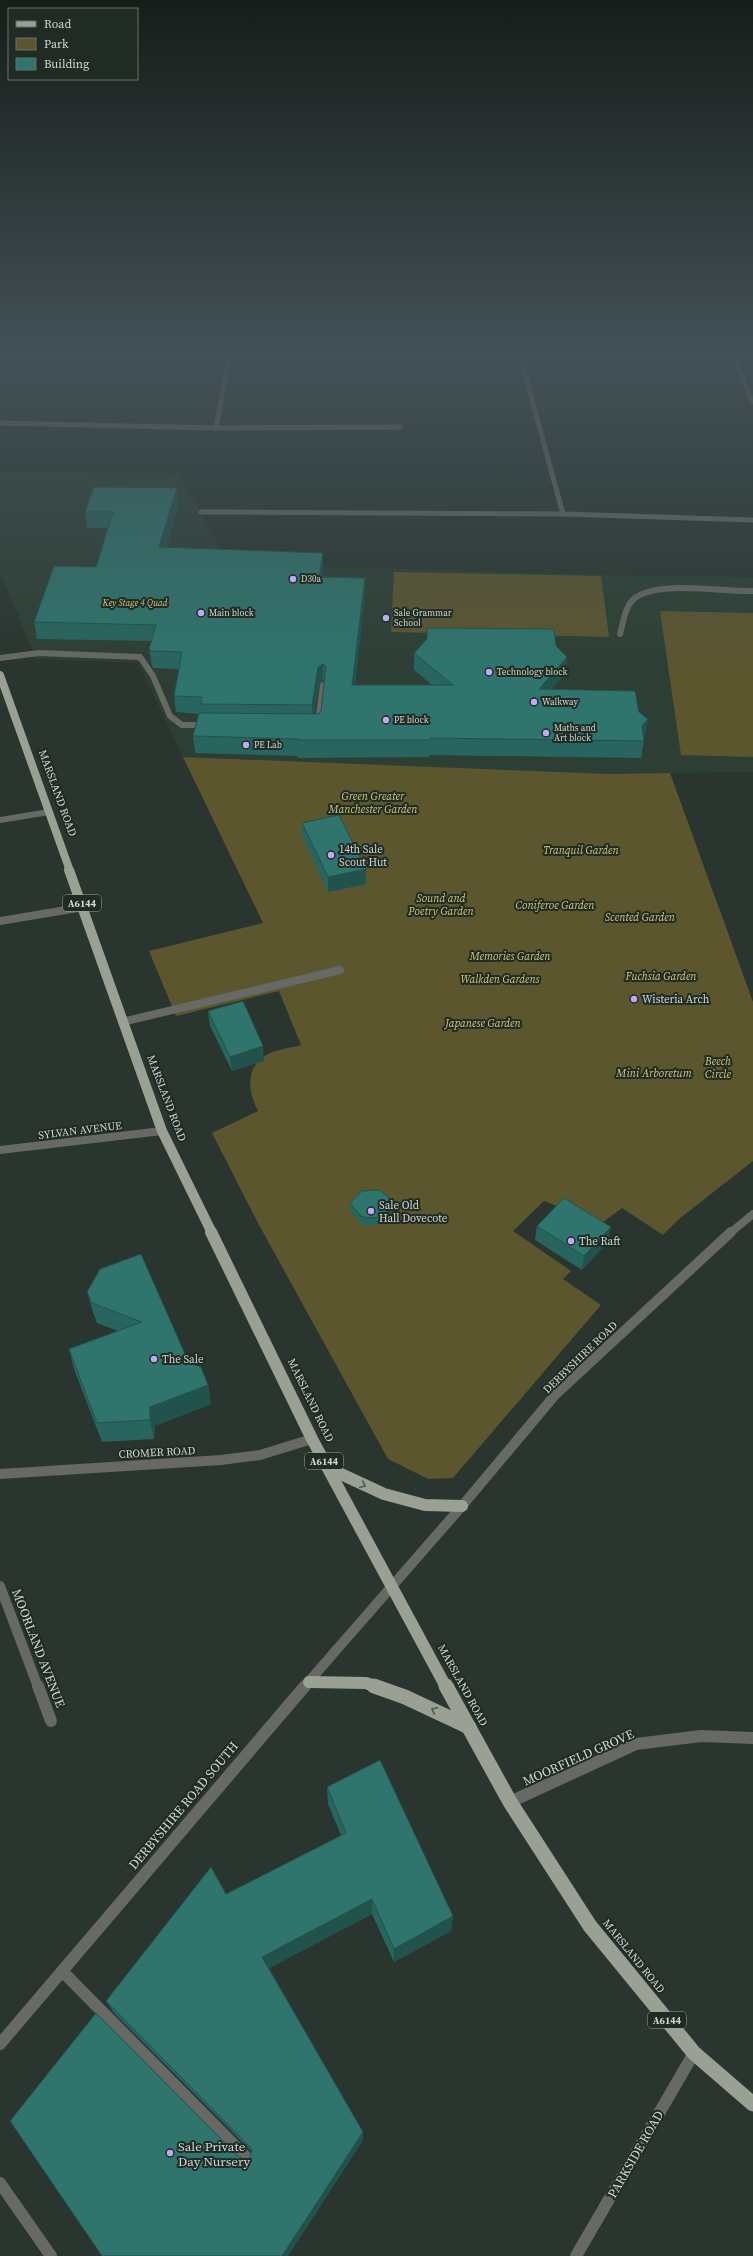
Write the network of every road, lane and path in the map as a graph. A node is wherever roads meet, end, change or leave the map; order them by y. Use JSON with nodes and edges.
{"nodes":[{"id":1,"x":548,"y":457,"type":"edge"},
{"id":2,"x":201,"y":512,"type":"dead end"},
{"id":3,"x":563,"y":514,"type":"junction"},
{"id":4,"x":753,"y":520,"type":"edge"},
{"id":5,"x":753,"y":591,"type":"edge"},
{"id":6,"x":620,"y":634,"type":"dead end"},
{"id":7,"x":0,"y":658,"type":"edge"},
{"id":8,"x":0,"y":675,"type":"edge"},
{"id":9,"x":323,"y":685,"type":"edge"},
{"id":10,"x":214,"y":726,"type":"edge"},
{"id":11,"x":309,"y":727,"type":"edge"},
{"id":12,"x":49,"y":812,"type":"junction"},
{"id":13,"x":0,"y":820,"type":"edge"},
{"id":14,"x":84,"y":907,"type":"junction"},
{"id":15,"x":0,"y":921,"type":"edge"},
{"id":16,"x":340,"y":970,"type":"dead end"},
{"id":17,"x":122,"y":1022,"type":"junction"},
{"id":18,"x":162,"y":1131,"type":"junction"},
{"id":19,"x":0,"y":1150,"type":"edge"},
{"id":20,"x":753,"y":1214,"type":"edge"},
{"id":21,"x":312,"y":1439,"type":"junction"},
{"id":22,"x":328,"y":1468,"type":"junction"},
{"id":23,"x":0,"y":1474,"type":"edge"},
{"id":24,"x":462,"y":1506,"type":"junction"},
{"id":25,"x":0,"y":1586,"type":"edge"},
{"id":26,"x":391,"y":1587,"type":"junction"},
{"id":27,"x":309,"y":1682,"type":"junction"},
{"id":28,"x":51,"y":1721,"type":"dead end"},
{"id":29,"x":469,"y":1727,"type":"junction"},
{"id":30,"x":753,"y":1738,"type":"edge"},
{"id":31,"x":510,"y":1802,"type":"junction"},
{"id":32,"x":62,"y":1970,"type":"junction"},
{"id":33,"x":0,"y":2044,"type":"edge"},
{"id":34,"x":694,"y":2053,"type":"junction"},
{"id":35,"x":753,"y":2104,"type":"edge"},
{"id":36,"x":249,"y":2160,"type":"edge"},
{"id":37,"x":0,"y":2183,"type":"edge"},
{"id":38,"x":51,"y":2256,"type":"edge"},
{"id":39,"x":576,"y":2256,"type":"edge"}],
"edges":[{"from":1,"to":3,"type":"street"},
{"from":2,"to":3,"type":"street"},
{"from":3,"to":4,"type":"street"},
{"from":5,"to":6,"type":"street"},
{"from":7,"to":10,"type":"street"},
{"from":8,"to":12,"type":"main road","name":"MARSLAND ROAD","number":"A6144"},
{"from":9,"to":11,"type":"street"},
{"from":12,"to":13,"type":"street"},
{"from":12,"to":14,"type":"main road","name":"MARSLAND ROAD","number":"A6144"},
{"from":14,"to":15,"type":"street"},
{"from":14,"to":17,"type":"main road","name":"MARSLAND ROAD","number":"A6144"},
{"from":16,"to":17,"type":"street"},
{"from":17,"to":18,"type":"main road","name":"MARSLAND ROAD","number":"A6144"},
{"from":18,"to":19,"type":"street","name":"SYLVAN AVENUE"},
{"from":18,"to":21,"type":"main road","name":"MARSLAND ROAD","number":"A6144"},
{"from":20,"to":24,"type":"street","name":"DERBYSHIRE ROAD"},
{"from":21,"to":22,"type":"main road","name":"MARSLAND ROAD","number":"A6144"},
{"from":21,"to":23,"type":"street","name":"CROMER ROAD"},
{"from":22,"to":24,"type":"main road","one_way":true},
{"from":22,"to":26,"type":"main road","name":"MARSLAND ROAD","number":"A6144"},
{"from":24,"to":26,"type":"street","name":"DERBYSHIRE ROAD"},
{"from":25,"to":28,"type":"street","name":"MOORLAND AVENUE"},
{"from":26,"to":27,"type":"street","name":"DERBYSHIRE ROAD SOUTH"},
{"from":26,"to":29,"type":"main road","name":"MARSLAND ROAD","number":"A6144"},
{"from":29,"to":27,"type":"main road","one_way":true},
{"from":27,"to":32,"type":"street","name":"DERBYSHIRE ROAD SOUTH"},
{"from":29,"to":31,"type":"main road","name":"MARSLAND ROAD","number":"A6144"},
{"from":30,"to":31,"type":"street","name":"MOORFIELD GROVE"},
{"from":31,"to":34,"type":"main road","name":"MARSLAND ROAD","number":"A6144"},
{"from":32,"to":33,"type":"street","name":"DERBYSHIRE ROAD SOUTH"},
{"from":32,"to":36,"type":"street"},
{"from":34,"to":35,"type":"main road","name":"MARSLAND ROAD","number":"A6144"},
{"from":34,"to":39,"type":"street","name":"PARKSIDE ROAD"},
{"from":37,"to":38,"type":"street"}]}
